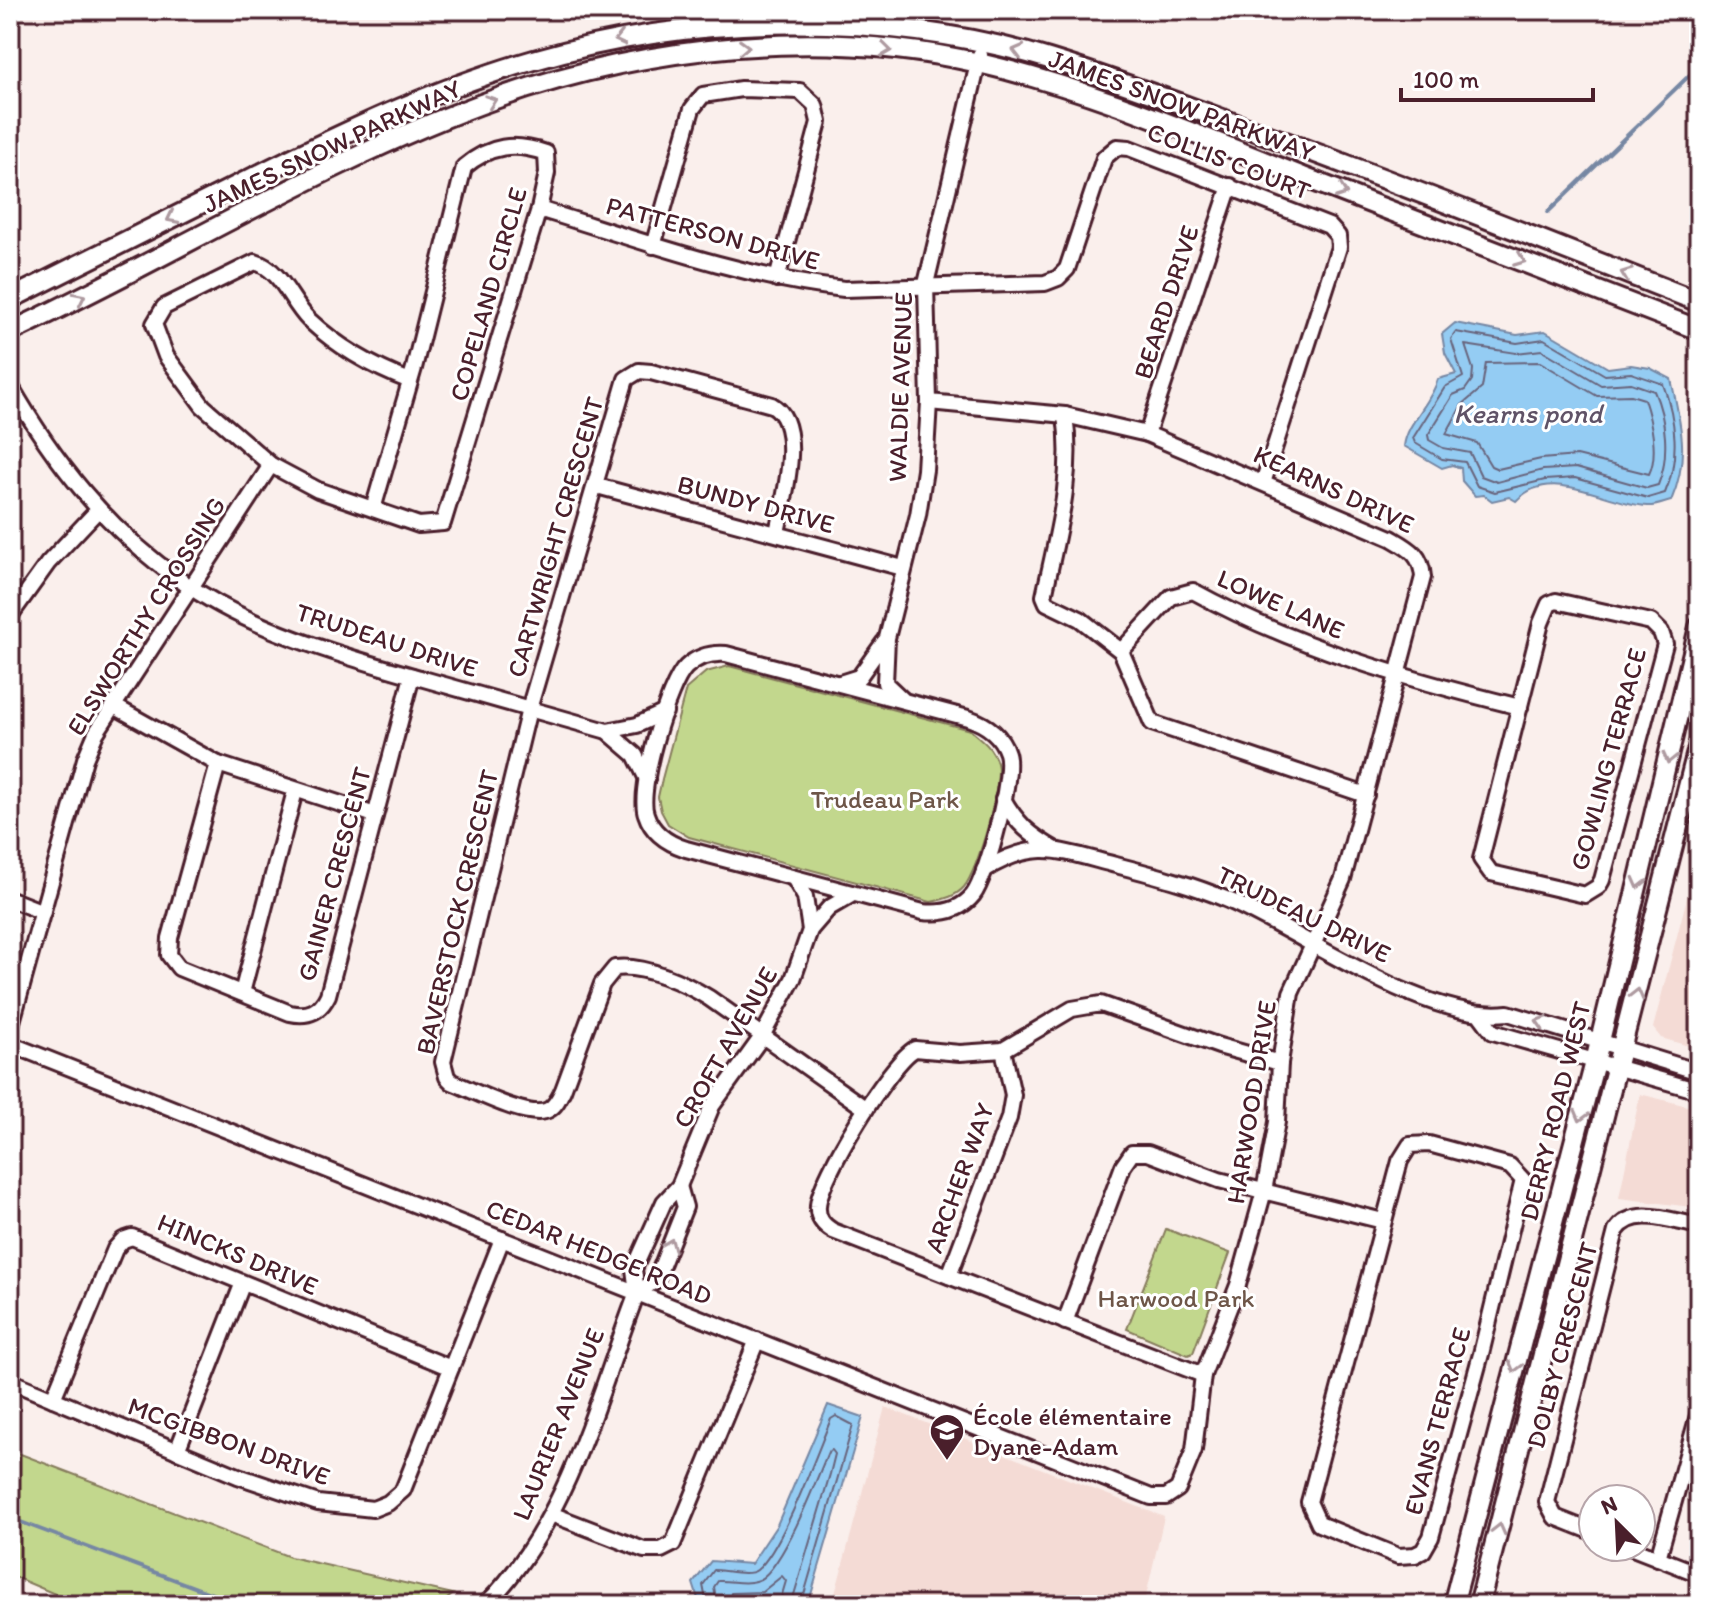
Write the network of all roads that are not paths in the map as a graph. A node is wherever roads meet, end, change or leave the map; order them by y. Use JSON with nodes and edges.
{"nodes":[{"id":1,"x":983,"y":43,"type":"junction"},
{"id":2,"x":978,"y":63,"type":"junction"},
{"id":3,"x":1230,"y":186,"type":"junction"},
{"id":4,"x":539,"y":209,"type":"junction"},
{"id":5,"x":653,"y":246,"type":"junction"},
{"id":6,"x":777,"y":279,"type":"junction"},
{"id":7,"x":926,"y":284,"type":"junction"},
{"id":8,"x":10,"y":299,"type":"edge"},
{"id":9,"x":1699,"y":302,"type":"edge"},
{"id":10,"x":1699,"y":330,"type":"edge"},
{"id":11,"x":10,"y":332,"type":"edge"},
{"id":12,"x":410,"y":381,"type":"junction"},
{"id":13,"x":10,"y":385,"type":"edge"},
{"id":14,"x":929,"y":402,"type":"junction"},
{"id":15,"x":1065,"y":415,"type":"junction"},
{"id":16,"x":1147,"y":434,"type":"junction"},
{"id":17,"x":271,"y":465,"type":"junction"},
{"id":18,"x":1263,"y":483,"type":"junction"},
{"id":19,"x":597,"y":486,"type":"junction"},
{"id":20,"x":373,"y":509,"type":"junction"},
{"id":21,"x":98,"y":510,"type":"junction"},
{"id":22,"x":777,"y":533,"type":"junction"},
{"id":23,"x":903,"y":568,"type":"junction"},
{"id":24,"x":191,"y":587,"type":"junction"},
{"id":25,"x":10,"y":616,"type":"edge"},
{"id":26,"x":1699,"y":627,"type":"edge"},
{"id":27,"x":887,"y":638,"type":"junction"},
{"id":28,"x":1121,"y":651,"type":"junction"},
{"id":29,"x":412,"y":676,"type":"junction"},
{"id":30,"x":1397,"y":676,"type":"junction"},
{"id":31,"x":838,"y":683,"type":"junction"},
{"id":32,"x":905,"y":701,"type":"junction"},
{"id":33,"x":114,"y":706,"type":"junction"},
{"id":34,"x":1520,"y":707,"type":"junction"},
{"id":35,"x":529,"y":709,"type":"junction"},
{"id":36,"x":665,"y":712,"type":"junction"},
{"id":37,"x":607,"y":731,"type":"junction"},
{"id":38,"x":1699,"y":744,"type":"edge"},
{"id":39,"x":218,"y":764,"type":"junction"},
{"id":40,"x":647,"y":779,"type":"junction"},
{"id":41,"x":295,"y":791,"type":"junction"},
{"id":42,"x":1366,"y":795,"type":"junction"},
{"id":43,"x":1003,"y":799,"type":"junction"},
{"id":44,"x":375,"y":815,"type":"junction"},
{"id":45,"x":1056,"y":850,"type":"junction"},
{"id":46,"x":984,"y":870,"type":"junction"},
{"id":47,"x":794,"y":878,"type":"junction"},
{"id":48,"x":853,"y":894,"type":"junction"},
{"id":49,"x":10,"y":899,"type":"edge"},
{"id":50,"x":43,"y":912,"type":"junction"},
{"id":51,"x":810,"y":930,"type":"junction"},
{"id":52,"x":1314,"y":945,"type":"junction"},
{"id":53,"x":242,"y":993,"type":"junction"},
{"id":54,"x":1481,"y":1016,"type":"junction"},
{"id":55,"x":10,"y":1029,"type":"edge"},
{"id":56,"x":761,"y":1038,"type":"junction"},
{"id":57,"x":1600,"y":1040,"type":"junction"},
{"id":58,"x":10,"y":1044,"type":"edge"},
{"id":59,"x":1623,"y":1048,"type":"junction"},
{"id":60,"x":1003,"y":1050,"type":"junction"},
{"id":61,"x":1595,"y":1062,"type":"junction"},
{"id":62,"x":1280,"y":1063,"type":"junction"},
{"id":63,"x":1618,"y":1069,"type":"junction"},
{"id":64,"x":1699,"y":1072,"type":"edge"},
{"id":65,"x":1699,"y":1091,"type":"edge"},
{"id":66,"x":866,"y":1109,"type":"junction"},
{"id":67,"x":679,"y":1186,"type":"junction"},
{"id":68,"x":1264,"y":1191,"type":"junction"},
{"id":69,"x":1383,"y":1221,"type":"junction"},
{"id":70,"x":1699,"y":1226,"type":"edge"},
{"id":71,"x":502,"y":1239,"type":"junction"},
{"id":72,"x":949,"y":1276,"type":"junction"},
{"id":73,"x":242,"y":1285,"type":"junction"},
{"id":74,"x":637,"y":1293,"type":"junction"},
{"id":75,"x":1065,"y":1322,"type":"junction"},
{"id":76,"x":757,"y":1340,"type":"junction"},
{"id":77,"x":451,"y":1368,"type":"junction"},
{"id":78,"x":1203,"y":1375,"type":"junction"},
{"id":79,"x":10,"y":1381,"type":"edge"},
{"id":80,"x":53,"y":1399,"type":"junction"},
{"id":81,"x":1699,"y":1412,"type":"edge"},
{"id":82,"x":177,"y":1451,"type":"junction"},
{"id":83,"x":1171,"y":1495,"type":"joint"},
{"id":84,"x":551,"y":1514,"type":"junction"},
{"id":85,"x":1577,"y":1526,"type":"edge"},
{"id":86,"x":1658,"y":1558,"type":"joint"},
{"id":87,"x":1699,"y":1574,"type":"edge"},
{"id":88,"x":485,"y":1605,"type":"edge"},
{"id":89,"x":1453,"y":1605,"type":"edge"},
{"id":90,"x":1479,"y":1605,"type":"edge"}],
"edges":[{"from":1,"to":2,"type":"street","name":"WALDIE AVENUE"},
{"from":1,"to":8,"type":"main road","name":"JAMES SNOW PARKWAY","one_way":true},
{"from":9,"to":1,"type":"main road","name":"JAMES SNOW PARKWAY","one_way":true},
{"from":2,"to":7,"type":"street","name":"WALDIE AVENUE"},
{"from":2,"to":10,"type":"main road","name":"JAMES SNOW PARKWAY","one_way":true},
{"from":11,"to":2,"type":"main road","name":"JAMES SNOW PARKWAY","one_way":true},
{"from":3,"to":7,"type":"street","name":"COLLIS COURT"},
{"from":3,"to":16,"type":"street","name":"BEARD DRIVE"},
{"from":3,"to":18,"type":"street","name":"COLLIS COURT"},
{"from":4,"to":5,"type":"street","name":"PATTERSON DRIVE"},
{"from":4,"to":12,"type":"street","name":"COPELAND CIRCLE"},
{"from":4,"to":20,"type":"street","name":"COPELAND CIRCLE"},
{"from":5,"to":6,"type":"street","name":"PATTERSON DRIVE"},
{"from":5,"to":6,"type":"street"},
{"from":6,"to":7,"type":"street","name":"PATTERSON DRIVE"},
{"from":7,"to":14,"type":"street","name":"WALDIE AVENUE"},
{"from":12,"to":17,"type":"street","name":"COPELAND CIRCLE"},
{"from":12,"to":20,"type":"street","name":"COPELAND CIRCLE"},
{"from":13,"to":21,"type":"street","name":"TRUDEAU DRIVE"},
{"from":14,"to":15,"type":"street","name":"KEARNS DRIVE"},
{"from":14,"to":23,"type":"street","name":"WALDIE AVENUE"},
{"from":15,"to":16,"type":"street","name":"KEARNS DRIVE"},
{"from":15,"to":28,"type":"street"},
{"from":16,"to":18,"type":"street","name":"KEARNS DRIVE"},
{"from":17,"to":20,"type":"street","name":"COPELAND CIRCLE"},
{"from":17,"to":24,"type":"street","name":"ELSWORTHY CROSSING"},
{"from":18,"to":30,"type":"street","name":"KEARNS DRIVE"},
{"from":19,"to":22,"type":"street","name":"BUNDY DRIVE"},
{"from":19,"to":22,"type":"street","name":"CARTWRIGHT CRESCENT"},
{"from":19,"to":35,"type":"street","name":"CARTWRIGHT CRESCENT"},
{"from":21,"to":24,"type":"street","name":"TRUDEAU DRIVE"},
{"from":21,"to":25,"type":"street"},
{"from":22,"to":23,"type":"street","name":"BUNDY DRIVE"},
{"from":23,"to":27,"type":"street","name":"WALDIE AVENUE"},
{"from":24,"to":29,"type":"street","name":"TRUDEAU DRIVE"},
{"from":24,"to":33,"type":"street","name":"ELSWORTHY CROSSING"},
{"from":26,"to":57,"type":"main road","name":"DERRY ROAD WEST","one_way":true},
{"from":27,"to":31,"type":"street","name":"WALDIE AVENUE"},
{"from":27,"to":32,"type":"street","name":"WALDIE AVENUE"},
{"from":28,"to":30,"type":"street","name":"LOWE LANE"},
{"from":28,"to":42,"type":"street"},
{"from":29,"to":35,"type":"street","name":"TRUDEAU DRIVE"},
{"from":29,"to":44,"type":"street","name":"GAINER CRESCENT"},
{"from":30,"to":34,"type":"street","name":"LOWE LANE"},
{"from":30,"to":42,"type":"street","name":"KEARNS DRIVE"},
{"from":31,"to":32,"type":"street"},
{"from":31,"to":36,"type":"street"},
{"from":32,"to":43,"type":"street"},
{"from":33,"to":39,"type":"street"},
{"from":33,"to":50,"type":"street","name":"ELSWORTHY CROSSING"},
{"from":34,"to":34,"type":"street","name":"GOWLING TERRACE"},
{"from":35,"to":37,"type":"street","name":"TRUDEAU DRIVE"},
{"from":35,"to":56,"type":"street","name":"BAVERSTOCK CRESCENT"},
{"from":36,"to":37,"type":"street"},
{"from":36,"to":40,"type":"street"},
{"from":37,"to":40,"type":"street","name":"TRUDEAU DRIVE"},
{"from":59,"to":38,"type":"main road","name":"DERRY ROAD WEST","one_way":true},
{"from":39,"to":41,"type":"street"},
{"from":39,"to":53,"type":"street","name":"GAINER CRESCENT"},
{"from":40,"to":47,"type":"street"},
{"from":41,"to":44,"type":"street"},
{"from":41,"to":53,"type":"street"},
{"from":42,"to":52,"type":"street","name":"KEARNS DRIVE"},
{"from":43,"to":45,"type":"street","name":"TRUDEAU DRIVE"},
{"from":43,"to":46,"type":"street"},
{"from":44,"to":53,"type":"street","name":"GAINER CRESCENT"},
{"from":45,"to":46,"type":"street","name":"TRUDEAU DRIVE"},
{"from":45,"to":52,"type":"street","name":"TRUDEAU DRIVE"},
{"from":46,"to":48,"type":"street"},
{"from":47,"to":48,"type":"street"},
{"from":47,"to":51,"type":"street"},
{"from":48,"to":51,"type":"street","name":"CROFT AVENUE"},
{"from":49,"to":50,"type":"street"},
{"from":50,"to":55,"type":"street","name":"ELSWORTHY CROSSING"},
{"from":51,"to":56,"type":"street","name":"CROFT AVENUE"},
{"from":52,"to":54,"type":"street","name":"TRUDEAU DRIVE"},
{"from":52,"to":62,"type":"street","name":"HARWOOD DRIVE"},
{"from":57,"to":54,"type":"street","name":"TRUDEAU DRIVE","one_way":true},
{"from":54,"to":61,"type":"street","name":"TRUDEAU DRIVE"},
{"from":56,"to":66,"type":"street"},
{"from":56,"to":67,"type":"street","name":"CROFT AVENUE"},
{"from":57,"to":59,"type":"street","name":"TRUDEAU DRIVE"},
{"from":57,"to":61,"type":"main road","name":"DERRY ROAD WEST"},
{"from":58,"to":71,"type":"street","name":"CEDAR HEDGE ROAD"},
{"from":59,"to":63,"type":"main road","name":"DERRY ROAD WEST"},
{"from":59,"to":64,"type":"street","name":"TRUDEAU DRIVE"},
{"from":60,"to":62,"type":"street"},
{"from":60,"to":66,"type":"street"},
{"from":60,"to":72,"type":"street","name":"ARCHER WAY"},
{"from":61,"to":63,"type":"street","name":"TRUDEAU DRIVE"},
{"from":61,"to":89,"type":"main road","name":"DERRY ROAD WEST","one_way":true},
{"from":62,"to":68,"type":"street","name":"HARWOOD DRIVE"},
{"from":63,"to":65,"type":"street","name":"TRUDEAU DRIVE"},
{"from":90,"to":63,"type":"main road","name":"DERRY ROAD WEST","one_way":true},
{"from":66,"to":72,"type":"street"},
{"from":67,"to":74,"type":"street","name":"CROFT AVENUE"},
{"from":74,"to":67,"type":"street","name":"CROFT AVENUE","one_way":true},
{"from":68,"to":69,"type":"street"},
{"from":68,"to":75,"type":"street"},
{"from":68,"to":78,"type":"street","name":"HARWOOD DRIVE"},
{"from":69,"to":69,"type":"street","name":"EVANS TERRACE"},
{"from":70,"to":85,"type":"street","name":"DOLBY CRESCENT"},
{"from":71,"to":74,"type":"street","name":"CEDAR HEDGE ROAD"},
{"from":71,"to":77,"type":"street","name":"MCGIBBON DRIVE"},
{"from":72,"to":75,"type":"street"},
{"from":73,"to":77,"type":"street","name":"HINCKS DRIVE"},
{"from":73,"to":80,"type":"street","name":"HINCKS DRIVE"},
{"from":73,"to":82,"type":"street"},
{"from":74,"to":76,"type":"street","name":"CEDAR HEDGE ROAD"},
{"from":74,"to":84,"type":"street","name":"LAURIER AVENUE"},
{"from":75,"to":78,"type":"street"},
{"from":76,"to":83,"type":"street","name":"CEDAR HEDGE ROAD"},
{"from":76,"to":84,"type":"street"},
{"from":77,"to":82,"type":"street","name":"MCGIBBON DRIVE"},
{"from":78,"to":83,"type":"street","name":"HARWOOD DRIVE"},
{"from":79,"to":80,"type":"street","name":"MCGIBBON DRIVE"},
{"from":80,"to":82,"type":"street","name":"MCGIBBON DRIVE"},
{"from":81,"to":86,"type":"street"},
{"from":84,"to":88,"type":"street","name":"LAURIER AVENUE"},
{"from":86,"to":87,"type":"street"}]}
